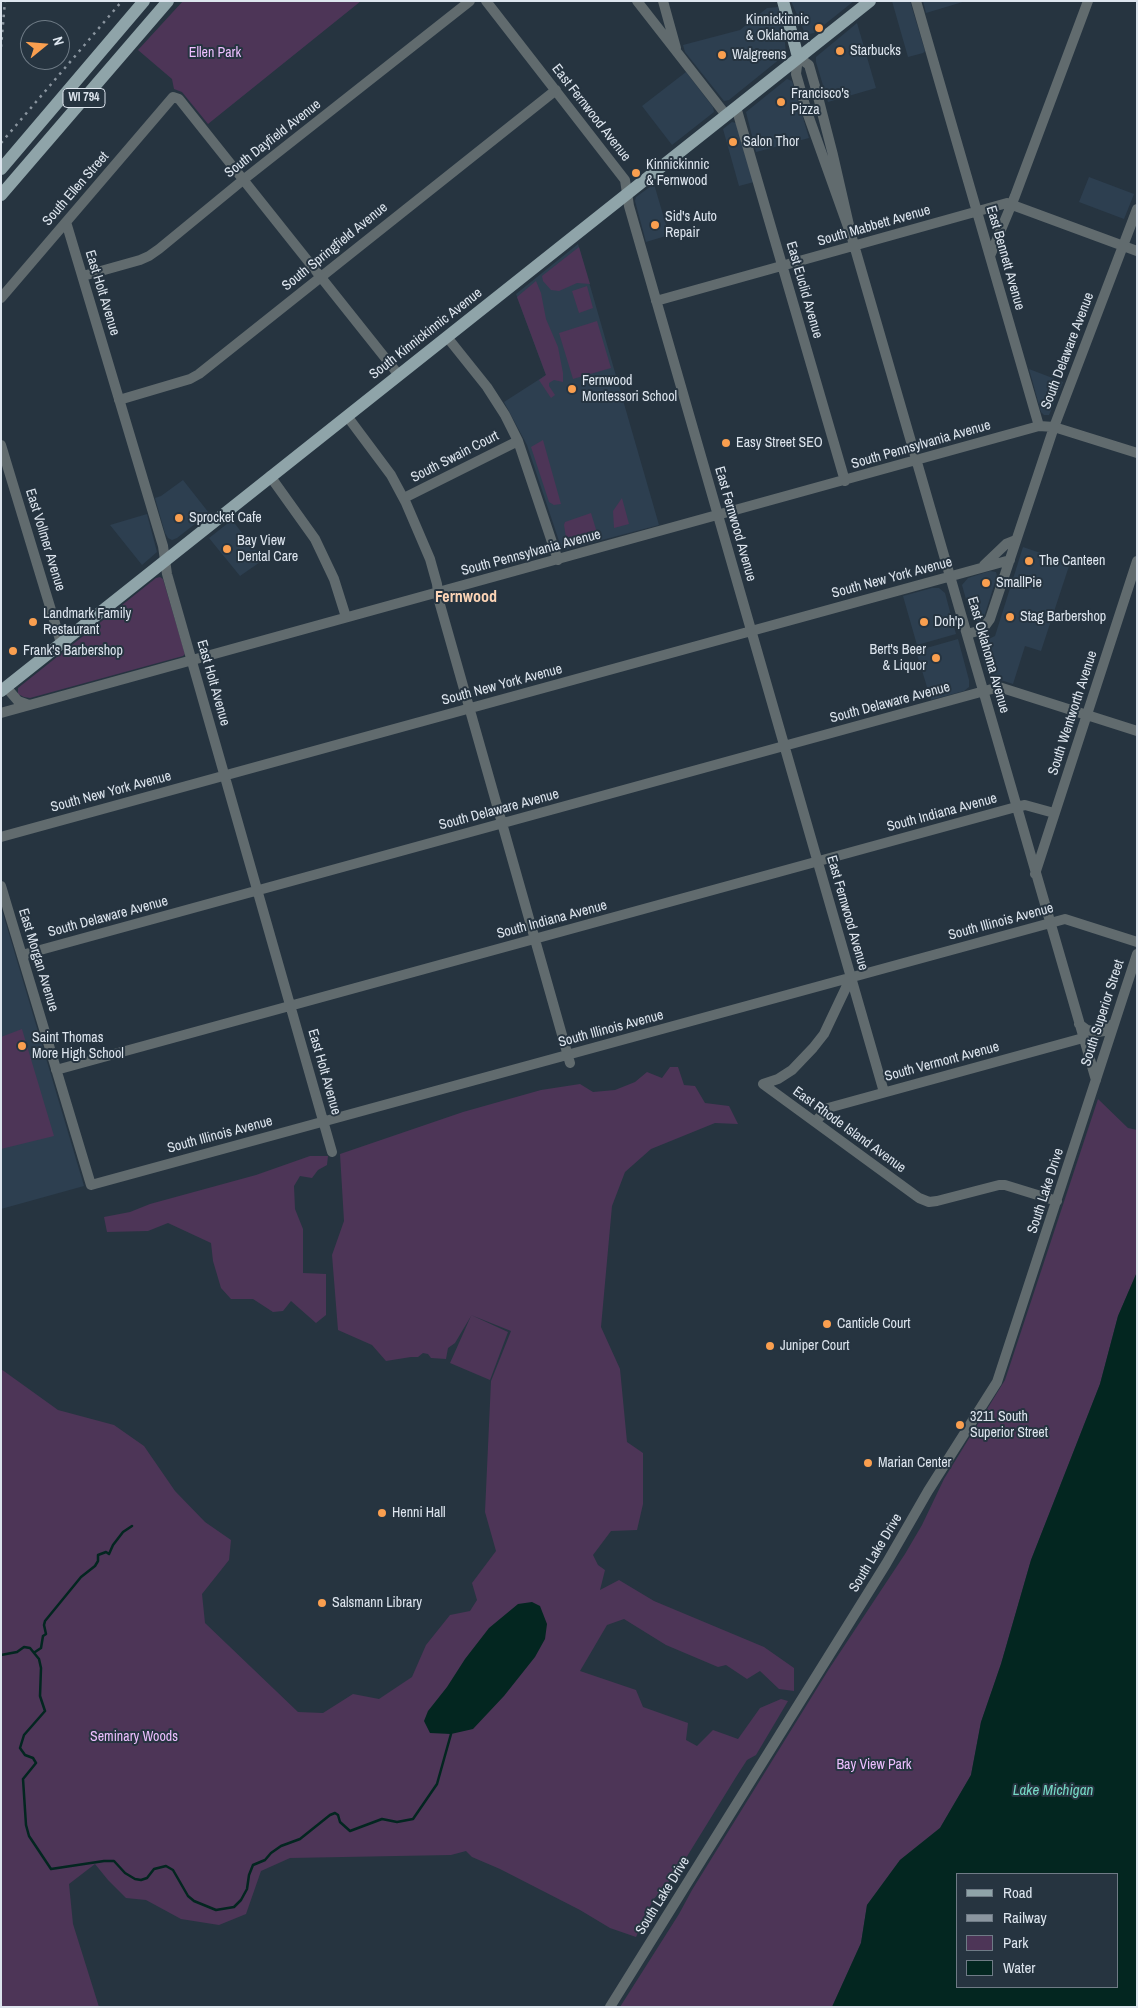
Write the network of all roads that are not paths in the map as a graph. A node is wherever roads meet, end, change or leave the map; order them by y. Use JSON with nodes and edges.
{"nodes":[{"id":1,"x":144,"y":1,"type":"edge"},
{"id":2,"x":168,"y":1,"type":"edge"},
{"id":3,"x":470,"y":1,"type":"edge"},
{"id":4,"x":486,"y":1,"type":"edge"},
{"id":5,"x":637,"y":1,"type":"edge"},
{"id":6,"x":663,"y":1,"type":"edge"},
{"id":7,"x":783,"y":1,"type":"edge"},
{"id":8,"x":870,"y":1,"type":"edge"},
{"id":9,"x":916,"y":1,"type":"edge"},
{"id":10,"x":1088,"y":1,"type":"edge"},
{"id":11,"x":677,"y":53,"type":"junction"},
{"id":12,"x":798,"y":57,"type":"junction"},
{"id":13,"x":556,"y":90,"type":"junction"},
{"id":14,"x":736,"y":107,"type":"junction"},
{"id":15,"x":726,"y":115,"type":"junction"},
{"id":16,"x":1,"y":169,"type":"edge"},
{"id":17,"x":243,"y":180,"type":"junction"},
{"id":18,"x":627,"y":193,"type":"junction"},
{"id":19,"x":1,"y":195,"type":"edge"},
{"id":20,"x":1012,"y":204,"type":"junction"},
{"id":21,"x":1137,"y":209,"type":"edge"},
{"id":22,"x":977,"y":211,"type":"junction"},
{"id":23,"x":66,"y":222,"type":"junction"},
{"id":24,"x":853,"y":242,"type":"junction"},
{"id":25,"x":1123,"y":246,"type":"junction"},
{"id":26,"x":1137,"y":251,"type":"edge"},
{"id":27,"x":990,"y":256,"type":"junction"},
{"id":28,"x":783,"y":266,"type":"junction"},
{"id":29,"x":83,"y":276,"type":"junction"},
{"id":30,"x":319,"y":277,"type":"junction"},
{"id":31,"x":1,"y":298,"type":"edge"},
{"id":32,"x":656,"y":301,"type":"junction"},
{"id":33,"x":447,"y":336,"type":"junction"},
{"id":34,"x":398,"y":374,"type":"junction"},
{"id":35,"x":119,"y":400,"type":"junction"},
{"id":36,"x":347,"y":416,"type":"junction"},
{"id":37,"x":1039,"y":426,"type":"junction"},
{"id":38,"x":1054,"y":427,"type":"junction"},
{"id":39,"x":518,"y":440,"type":"junction"},
{"id":40,"x":1,"y":446,"type":"edge"},
{"id":41,"x":1137,"y":454,"type":"edge"},
{"id":42,"x":916,"y":461,"type":"junction"},
{"id":43,"x":270,"y":476,"type":"junction"},
{"id":44,"x":845,"y":481,"type":"junction"},
{"id":45,"x":404,"y":498,"type":"junction"},
{"id":46,"x":718,"y":516,"type":"junction"},
{"id":47,"x":1016,"y":540,"type":"junction"},
{"id":48,"x":166,"y":559,"type":"junction"},
{"id":49,"x":558,"y":560,"type":"junction"},
{"id":50,"x":1010,"y":560,"type":"junction"},
{"id":51,"x":1137,"y":562,"type":"edge"},
{"id":52,"x":982,"y":568,"type":"junction"},
{"id":53,"x":950,"y":576,"type":"junction"},
{"id":54,"x":438,"y":593,"type":"junction"},
{"id":55,"x":346,"y":618,"type":"junction"},
{"id":56,"x":751,"y":631,"type":"junction"},
{"id":57,"x":966,"y":634,"type":"junction"},
{"id":58,"x":61,"y":643,"type":"junction"},
{"id":59,"x":192,"y":659,"type":"junction"},
{"id":60,"x":4,"y":689,"type":"edge"},
{"id":61,"x":983,"y":692,"type":"junction"},
{"id":62,"x":29,"y":705,"type":"junction"},
{"id":63,"x":469,"y":708,"type":"junction"},
{"id":64,"x":1,"y":713,"type":"edge"},
{"id":65,"x":1087,"y":715,"type":"junction"},
{"id":66,"x":1137,"y":731,"type":"edge"},
{"id":67,"x":785,"y":746,"type":"junction"},
{"id":68,"x":225,"y":775,"type":"junction"},
{"id":69,"x":1016,"y":807,"type":"junction"},
{"id":70,"x":1054,"y":814,"type":"junction"},
{"id":71,"x":502,"y":823,"type":"junction"},
{"id":72,"x":1,"y":837,"type":"edge"},
{"id":73,"x":818,"y":862,"type":"junction"},
{"id":74,"x":1035,"y":874,"type":"junction"},
{"id":75,"x":1,"y":886,"type":"edge"},
{"id":76,"x":258,"y":890,"type":"junction"},
{"id":77,"x":1050,"y":923,"type":"junction"},
{"id":78,"x":535,"y":939,"type":"junction"},
{"id":79,"x":1137,"y":942,"type":"edge"},
{"id":80,"x":1137,"y":954,"type":"edge"},
{"id":81,"x":22,"y":955,"type":"junction"},
{"id":82,"x":851,"y":977,"type":"junction"},
{"id":83,"x":291,"y":1006,"type":"junction"},
{"id":84,"x":1114,"y":1023,"type":"junction"},
{"id":85,"x":1079,"y":1024,"type":"junction"},
{"id":86,"x":1083,"y":1038,"type":"junction"},
{"id":87,"x":568,"y":1059,"type":"junction"},
{"id":88,"x":56,"y":1070,"type":"junction"},
{"id":89,"x":1096,"y":1080,"type":"junction"},
{"id":90,"x":884,"y":1092,"type":"junction"},
{"id":91,"x":324,"y":1121,"type":"junction"},
{"id":92,"x":815,"y":1122,"type":"junction"},
{"id":93,"x":332,"y":1152,"type":"dead end"},
{"id":94,"x":90,"y":1185,"type":"joint"},
{"id":95,"x":1057,"y":1201,"type":"junction"},
{"id":96,"x":610,"y":2007,"type":"edge"}],
"edges":[{"from":1,"to":16,"type":"main road","number":"WI 794"},
{"from":2,"to":19,"type":"main road","number":"WI 794"},
{"from":3,"to":17,"type":"street","name":"South Dayfield Avenue"},
{"from":4,"to":13,"type":"street","name":"East Fernwood Avenue"},
{"from":5,"to":11,"type":"street"},
{"from":6,"to":11,"type":"street"},
{"from":7,"to":12,"type":"main road","name":"East Oklahoma Avenue"},
{"from":8,"to":12,"type":"main road","name":"South Kinnickinnic Avenue"},
{"from":9,"to":22,"type":"street","name":"East Bennett Avenue"},
{"from":10,"to":20,"type":"street"},
{"from":11,"to":15,"type":"street"},
{"from":12,"to":14,"type":"main road","name":"South Kinnickinnic Avenue"},
{"from":12,"to":24,"type":"street","name":"East Oklahoma Avenue"},
{"from":12,"to":24,"type":"street","name":"East Oklahoma Avenue"},
{"from":13,"to":18,"type":"street","name":"East Fernwood Avenue"},
{"from":13,"to":30,"type":"street","name":"South Springfield Avenue"},
{"from":14,"to":15,"type":"main road","name":"South Kinnickinnic Avenue"},
{"from":14,"to":28,"type":"street","name":"East Euclid Avenue"},
{"from":15,"to":18,"type":"main road","name":"South Kinnickinnic Avenue"},
{"from":17,"to":23,"type":"street","name":"South Ellen Street"},
{"from":17,"to":29,"type":"street","name":"South Dayfield Avenue"},
{"from":17,"to":30,"type":"street"},
{"from":18,"to":32,"type":"street","name":"East Fernwood Avenue"},
{"from":18,"to":33,"type":"main road","name":"South Kinnickinnic Avenue"},
{"from":20,"to":22,"type":"street","name":"South Mabbett Avenue"},
{"from":20,"to":25,"type":"street"},
{"from":20,"to":27,"type":"street"},
{"from":21,"to":25,"type":"street","name":"South Delaware Avenue"},
{"from":22,"to":24,"type":"street","name":"South Mabbett Avenue"},
{"from":22,"to":27,"type":"street","name":"East Bennett Avenue"},
{"from":23,"to":29,"type":"street","name":"East Holt Avenue"},
{"from":23,"to":31,"type":"street","name":"South Ellen Street"},
{"from":24,"to":28,"type":"street","name":"South Mabbett Avenue"},
{"from":24,"to":42,"type":"street","name":"East Oklahoma Avenue"},
{"from":25,"to":26,"type":"street"},
{"from":25,"to":38,"type":"street","name":"South Delaware Avenue"},
{"from":27,"to":37,"type":"street","name":"East Bennett Avenue"},
{"from":28,"to":32,"type":"street","name":"South Mabbett Avenue"},
{"from":28,"to":44,"type":"street","name":"East Euclid Avenue"},
{"from":29,"to":35,"type":"street","name":"East Holt Avenue"},
{"from":30,"to":34,"type":"street"},
{"from":30,"to":35,"type":"street","name":"South Springfield Avenue"},
{"from":32,"to":46,"type":"street","name":"East Fernwood Avenue"},
{"from":33,"to":34,"type":"main road","name":"South Kinnickinnic Avenue"},
{"from":33,"to":39,"type":"street"},
{"from":34,"to":36,"type":"main road","name":"South Kinnickinnic Avenue"},
{"from":35,"to":48,"type":"street","name":"East Holt Avenue"},
{"from":36,"to":43,"type":"main road","name":"South Kinnickinnic Avenue"},
{"from":36,"to":45,"type":"street"},
{"from":37,"to":38,"type":"street"},
{"from":37,"to":42,"type":"street","name":"South Pennsylvania Avenue"},
{"from":38,"to":41,"type":"street"},
{"from":38,"to":47,"type":"street","name":"South Delaware Avenue"},
{"from":39,"to":45,"type":"street","name":"South Swain Court"},
{"from":39,"to":49,"type":"street"},
{"from":40,"to":58,"type":"street","name":"East Vollmer Avenue"},
{"from":42,"to":44,"type":"street","name":"South Pennsylvania Avenue"},
{"from":42,"to":53,"type":"street","name":"East Oklahoma Avenue"},
{"from":43,"to":48,"type":"main road","name":"South Kinnickinnic Avenue"},
{"from":43,"to":55,"type":"street"},
{"from":44,"to":46,"type":"street","name":"South Pennsylvania Avenue"},
{"from":45,"to":54,"type":"street"},
{"from":46,"to":49,"type":"street","name":"South Pennsylvania Avenue"},
{"from":46,"to":56,"type":"street","name":"East Fernwood Avenue"},
{"from":47,"to":50,"type":"street","name":"South Delaware Avenue"},
{"from":47,"to":52,"type":"street"},
{"from":48,"to":58,"type":"main road","name":"South Kinnickinnic Avenue"},
{"from":48,"to":59,"type":"street","name":"East Holt Avenue"},
{"from":49,"to":54,"type":"street","name":"South Pennsylvania Avenue"},
{"from":50,"to":52,"type":"street","name":"South New York Avenue"},
{"from":50,"to":57,"type":"street","name":"South Delaware Avenue"},
{"from":51,"to":65,"type":"street","name":"South Wentworth Avenue"},
{"from":52,"to":53,"type":"street","name":"South New York Avenue"},
{"from":53,"to":56,"type":"street","name":"South New York Avenue"},
{"from":53,"to":57,"type":"street","name":"East Oklahoma Avenue"},
{"from":54,"to":55,"type":"street","name":"South Pennsylvania Avenue"},
{"from":54,"to":63,"type":"street"},
{"from":55,"to":59,"type":"street","name":"South Pennsylvania Avenue"},
{"from":56,"to":63,"type":"street","name":"South New York Avenue"},
{"from":56,"to":67,"type":"street","name":"East Fernwood Avenue"},
{"from":57,"to":61,"type":"street","name":"East Oklahoma Avenue"},
{"from":58,"to":60,"type":"main road","name":"South Kinnickinnic Avenue"},
{"from":59,"to":62,"type":"street","name":"South Pennsylvania Avenue"},
{"from":59,"to":68,"type":"street","name":"East Holt Avenue"},
{"from":60,"to":62,"type":"street"},
{"from":61,"to":65,"type":"street","name":"South Delaware Avenue"},
{"from":61,"to":67,"type":"street","name":"South Delaware Avenue"},
{"from":61,"to":69,"type":"street","name":"East Oklahoma Avenue"},
{"from":62,"to":64,"type":"street","name":"South Pennsylvania Avenue"},
{"from":63,"to":68,"type":"street","name":"South New York Avenue"},
{"from":63,"to":71,"type":"street"},
{"from":65,"to":66,"type":"street","name":"South Delaware Avenue"},
{"from":65,"to":70,"type":"street","name":"South Wentworth Avenue"},
{"from":67,"to":71,"type":"street","name":"South Delaware Avenue"},
{"from":67,"to":73,"type":"street","name":"East Fernwood Avenue"},
{"from":68,"to":72,"type":"street","name":"South New York Avenue"},
{"from":68,"to":76,"type":"street","name":"East Holt Avenue"},
{"from":69,"to":70,"type":"street","name":"South Indiana Avenue"},
{"from":69,"to":73,"type":"street","name":"South Indiana Avenue"},
{"from":69,"to":74,"type":"street","name":"East Oklahoma Avenue"},
{"from":70,"to":74,"type":"street","name":"South Wentworth Avenue"},
{"from":71,"to":76,"type":"street","name":"South Delaware Avenue"},
{"from":71,"to":78,"type":"street"},
{"from":73,"to":78,"type":"street","name":"South Indiana Avenue"},
{"from":73,"to":82,"type":"street","name":"East Fernwood Avenue"},
{"from":74,"to":77,"type":"street","name":"East Oklahoma Avenue"},
{"from":75,"to":81,"type":"street","name":"East Morgan Avenue"},
{"from":76,"to":81,"type":"street","name":"South Delaware Avenue"},
{"from":76,"to":83,"type":"street","name":"East Holt Avenue"},
{"from":77,"to":79,"type":"street","name":"South Illinois Avenue"},
{"from":77,"to":82,"type":"street","name":"South Illinois Avenue"},
{"from":77,"to":85,"type":"street","name":"East Oklahoma Avenue"},
{"from":78,"to":83,"type":"street","name":"South Indiana Avenue"},
{"from":78,"to":87,"type":"street"},
{"from":80,"to":84,"type":"street","name":"South Superior Street"},
{"from":81,"to":88,"type":"street","name":"East Morgan Avenue"},
{"from":82,"to":87,"type":"street","name":"South Illinois Avenue"},
{"from":82,"to":90,"type":"street","name":"East Fernwood Avenue"},
{"from":82,"to":92,"type":"street","name":"East Rhode Island Avenue"},
{"from":83,"to":88,"type":"street","name":"South Indiana Avenue"},
{"from":83,"to":91,"type":"street","name":"East Holt Avenue"},
{"from":84,"to":85,"type":"street"},
{"from":84,"to":89,"type":"street","name":"South Superior Street"},
{"from":85,"to":86,"type":"street","name":"East Oklahoma Avenue"},
{"from":86,"to":89,"type":"street","name":"East Oklahoma Avenue"},
{"from":86,"to":90,"type":"street","name":"South Vermont Avenue"},
{"from":87,"to":91,"type":"street","name":"South Illinois Avenue"},
{"from":88,"to":94,"type":"street","name":"East Morgan Avenue"},
{"from":89,"to":95,"type":"street","name":"South Lake Drive"},
{"from":90,"to":92,"type":"street","name":"South Vermont Avenue"},
{"from":91,"to":93,"type":"street","name":"East Holt Avenue"},
{"from":91,"to":94,"type":"street","name":"South Illinois Avenue"},
{"from":92,"to":95,"type":"street","name":"East Rhode Island Avenue"},
{"from":95,"to":96,"type":"street","name":"South Lake Drive"}]}
